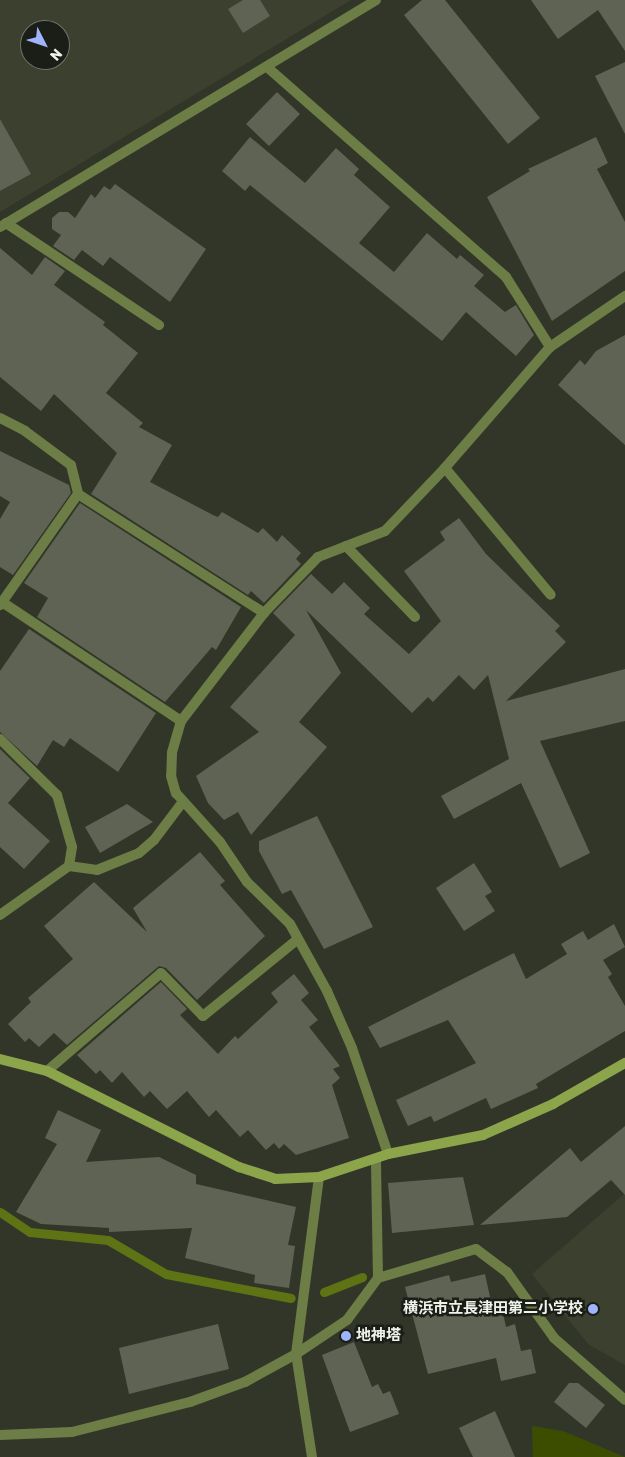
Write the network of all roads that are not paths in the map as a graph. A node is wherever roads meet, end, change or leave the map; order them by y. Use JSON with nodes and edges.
{"nodes":[{"id":1,"x":376,"y":0,"type":"edge"},
{"id":2,"x":267,"y":67,"type":"junction"},
{"id":3,"x":3,"y":225,"type":"edge"},
{"id":4,"x":625,"y":296,"type":"edge"},
{"id":5,"x":159,"y":325,"type":"dead end"},
{"id":6,"x":550,"y":347,"type":"junction"},
{"id":7,"x":0,"y":418,"type":"edge"},
{"id":8,"x":445,"y":468,"type":"junction"},
{"id":9,"x":78,"y":494,"type":"junction"},
{"id":10,"x":346,"y":546,"type":"junction"},
{"id":11,"x":551,"y":595,"type":"dead end"},
{"id":12,"x":1,"y":603,"type":"edge"},
{"id":13,"x":264,"y":613,"type":"junction"},
{"id":14,"x":415,"y":617,"type":"dead end"},
{"id":15,"x":182,"y":721,"type":"junction"},
{"id":16,"x":0,"y":739,"type":"edge"},
{"id":17,"x":182,"y":803,"type":"junction"},
{"id":18,"x":69,"y":866,"type":"junction"},
{"id":19,"x":0,"y":915,"type":"edge"},
{"id":20,"x":298,"y":939,"type":"junction"},
{"id":21,"x":0,"y":1059,"type":"edge"},
{"id":22,"x":625,"y":1063,"type":"edge"},
{"id":23,"x":47,"y":1071,"type":"junction"},
{"id":24,"x":388,"y":1154,"type":"junction"},
{"id":25,"x":376,"y":1160,"type":"junction"},
{"id":26,"x":319,"y":1178,"type":"junction"},
{"id":27,"x":378,"y":1278,"type":"junction"},
{"id":28,"x":296,"y":1354,"type":"junction"},
{"id":29,"x":625,"y":1400,"type":"edge"},
{"id":30,"x":0,"y":1435,"type":"edge"},
{"id":31,"x":312,"y":1457,"type":"edge"}],
"edges":[{"from":1,"to":2,"type":"street"},
{"from":2,"to":3,"type":"street"},
{"from":2,"to":6,"type":"street"},
{"from":3,"to":5,"type":"street"},
{"from":4,"to":6,"type":"street"},
{"from":6,"to":8,"type":"street"},
{"from":7,"to":9,"type":"street"},
{"from":8,"to":10,"type":"street"},
{"from":8,"to":11,"type":"street"},
{"from":9,"to":12,"type":"street"},
{"from":9,"to":13,"type":"street"},
{"from":10,"to":13,"type":"street"},
{"from":10,"to":14,"type":"street"},
{"from":12,"to":15,"type":"street"},
{"from":13,"to":15,"type":"street"},
{"from":15,"to":17,"type":"street"},
{"from":16,"to":18,"type":"street"},
{"from":17,"to":18,"type":"street"},
{"from":17,"to":20,"type":"street"},
{"from":18,"to":19,"type":"street"},
{"from":20,"to":23,"type":"street"},
{"from":20,"to":24,"type":"street"},
{"from":21,"to":23,"type":"street"},
{"from":22,"to":24,"type":"street"},
{"from":23,"to":26,"type":"street"},
{"from":24,"to":25,"type":"street"},
{"from":25,"to":26,"type":"street"},
{"from":25,"to":27,"type":"street"},
{"from":26,"to":28,"type":"street"},
{"from":27,"to":28,"type":"street"},
{"from":27,"to":29,"type":"street"},
{"from":28,"to":30,"type":"street"},
{"from":28,"to":31,"type":"street"}]}
